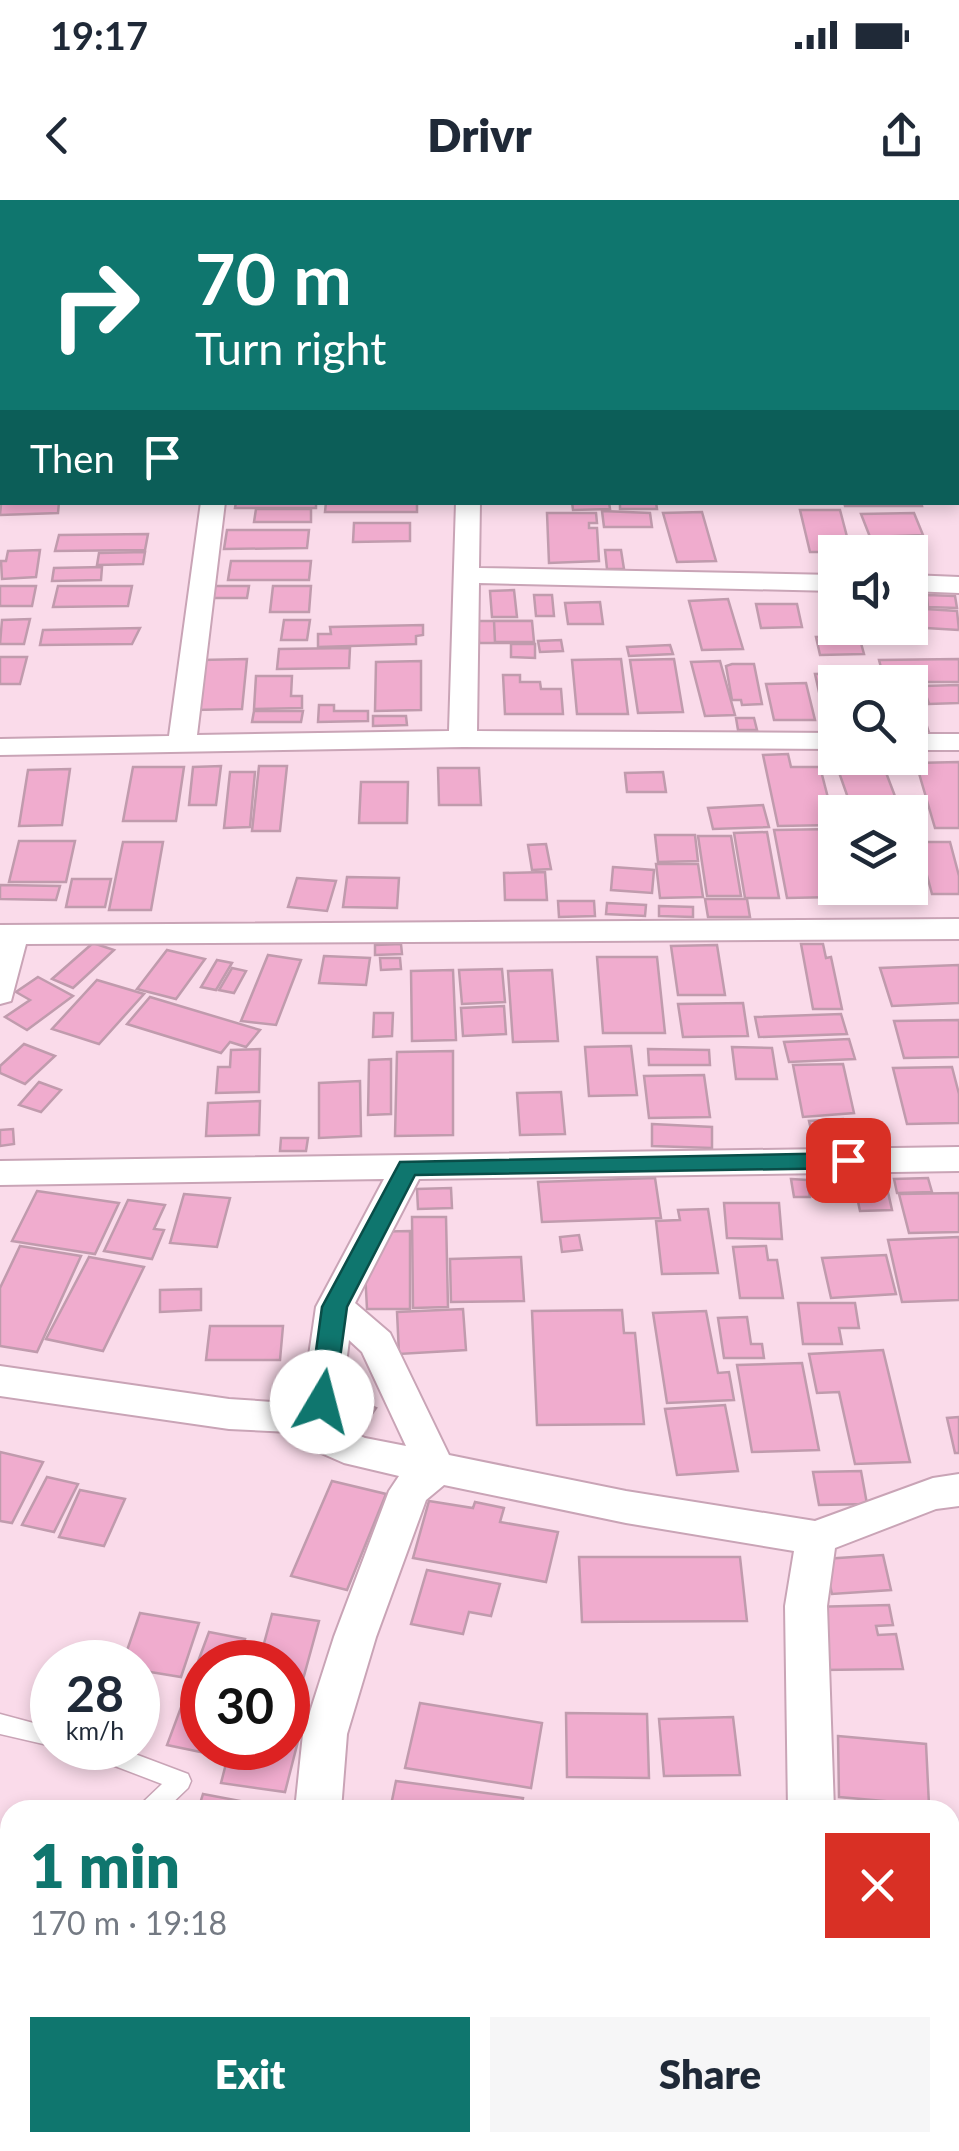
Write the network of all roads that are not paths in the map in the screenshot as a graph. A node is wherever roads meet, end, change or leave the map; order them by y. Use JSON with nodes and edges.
{"nodes":[{"id":1,"x":212,"y":505,"type":"edge"},
{"id":2,"x":468,"y":505,"type":"edge"},
{"id":3,"x":468,"y":575,"type":"junction"},
{"id":4,"x":818,"y":583,"type":"edge"},
{"id":5,"x":928,"y":584,"type":"edge"},
{"id":6,"x":959,"y":585,"type":"edge"},
{"id":7,"x":464,"y":739,"type":"junction"},
{"id":8,"x":818,"y":741,"type":"edge"},
{"id":9,"x":182,"y":742,"type":"junction"},
{"id":10,"x":928,"y":742,"type":"edge"},
{"id":11,"x":959,"y":742,"type":"edge"},
{"id":12,"x":0,"y":747,"type":"edge"},
{"id":13,"x":959,"y":928,"type":"edge"},
{"id":14,"x":6,"y":935,"type":"edge"},
{"id":15,"x":0,"y":994,"type":"edge"},
{"id":16,"x":959,"y":1159,"type":"edge"},
{"id":17,"x":408,"y":1167,"type":"junction"},
{"id":18,"x":0,"y":1174,"type":"edge"},
{"id":19,"x":334,"y":1307,"type":"junction"},
{"id":20,"x":0,"y":1381,"type":"edge"},
{"id":21,"x":317,"y":1434,"type":"junction"},
{"id":22,"x":436,"y":1469,"type":"junction"},
{"id":23,"x":959,"y":1490,"type":"edge"},
{"id":24,"x":816,"y":1538,"type":"junction"},
{"id":25,"x":0,"y":1724,"type":"edge"},
{"id":26,"x":30,"y":1732,"type":"edge"},
{"id":27,"x":151,"y":1770,"type":"edge"},
{"id":28,"x":160,"y":1800,"type":"edge"},
{"id":29,"x":319,"y":1800,"type":"edge"},
{"id":30,"x":812,"y":1800,"type":"edge"}],
"edges":[{"from":1,"to":9,"type":"street"},
{"from":2,"to":3,"type":"street"},
{"from":3,"to":4,"type":"street"},
{"from":3,"to":7,"type":"street"},
{"from":5,"to":6,"type":"street"},
{"from":7,"to":8,"type":"street"},
{"from":7,"to":9,"type":"street"},
{"from":9,"to":12,"type":"street"},
{"from":10,"to":11,"type":"street"},
{"from":13,"to":14,"type":"street"},
{"from":14,"to":15,"type":"street"},
{"from":16,"to":17,"type":"street"},
{"from":17,"to":18,"type":"street"},
{"from":17,"to":19,"type":"street"},
{"from":19,"to":21,"type":"street"},
{"from":19,"to":22,"type":"street"},
{"from":20,"to":21,"type":"street"},
{"from":21,"to":22,"type":"street"},
{"from":22,"to":24,"type":"street"},
{"from":22,"to":29,"type":"street"},
{"from":23,"to":24,"type":"street"},
{"from":24,"to":30,"type":"street"},
{"from":25,"to":26,"type":"lane"},
{"from":27,"to":28,"type":"lane"}]}
